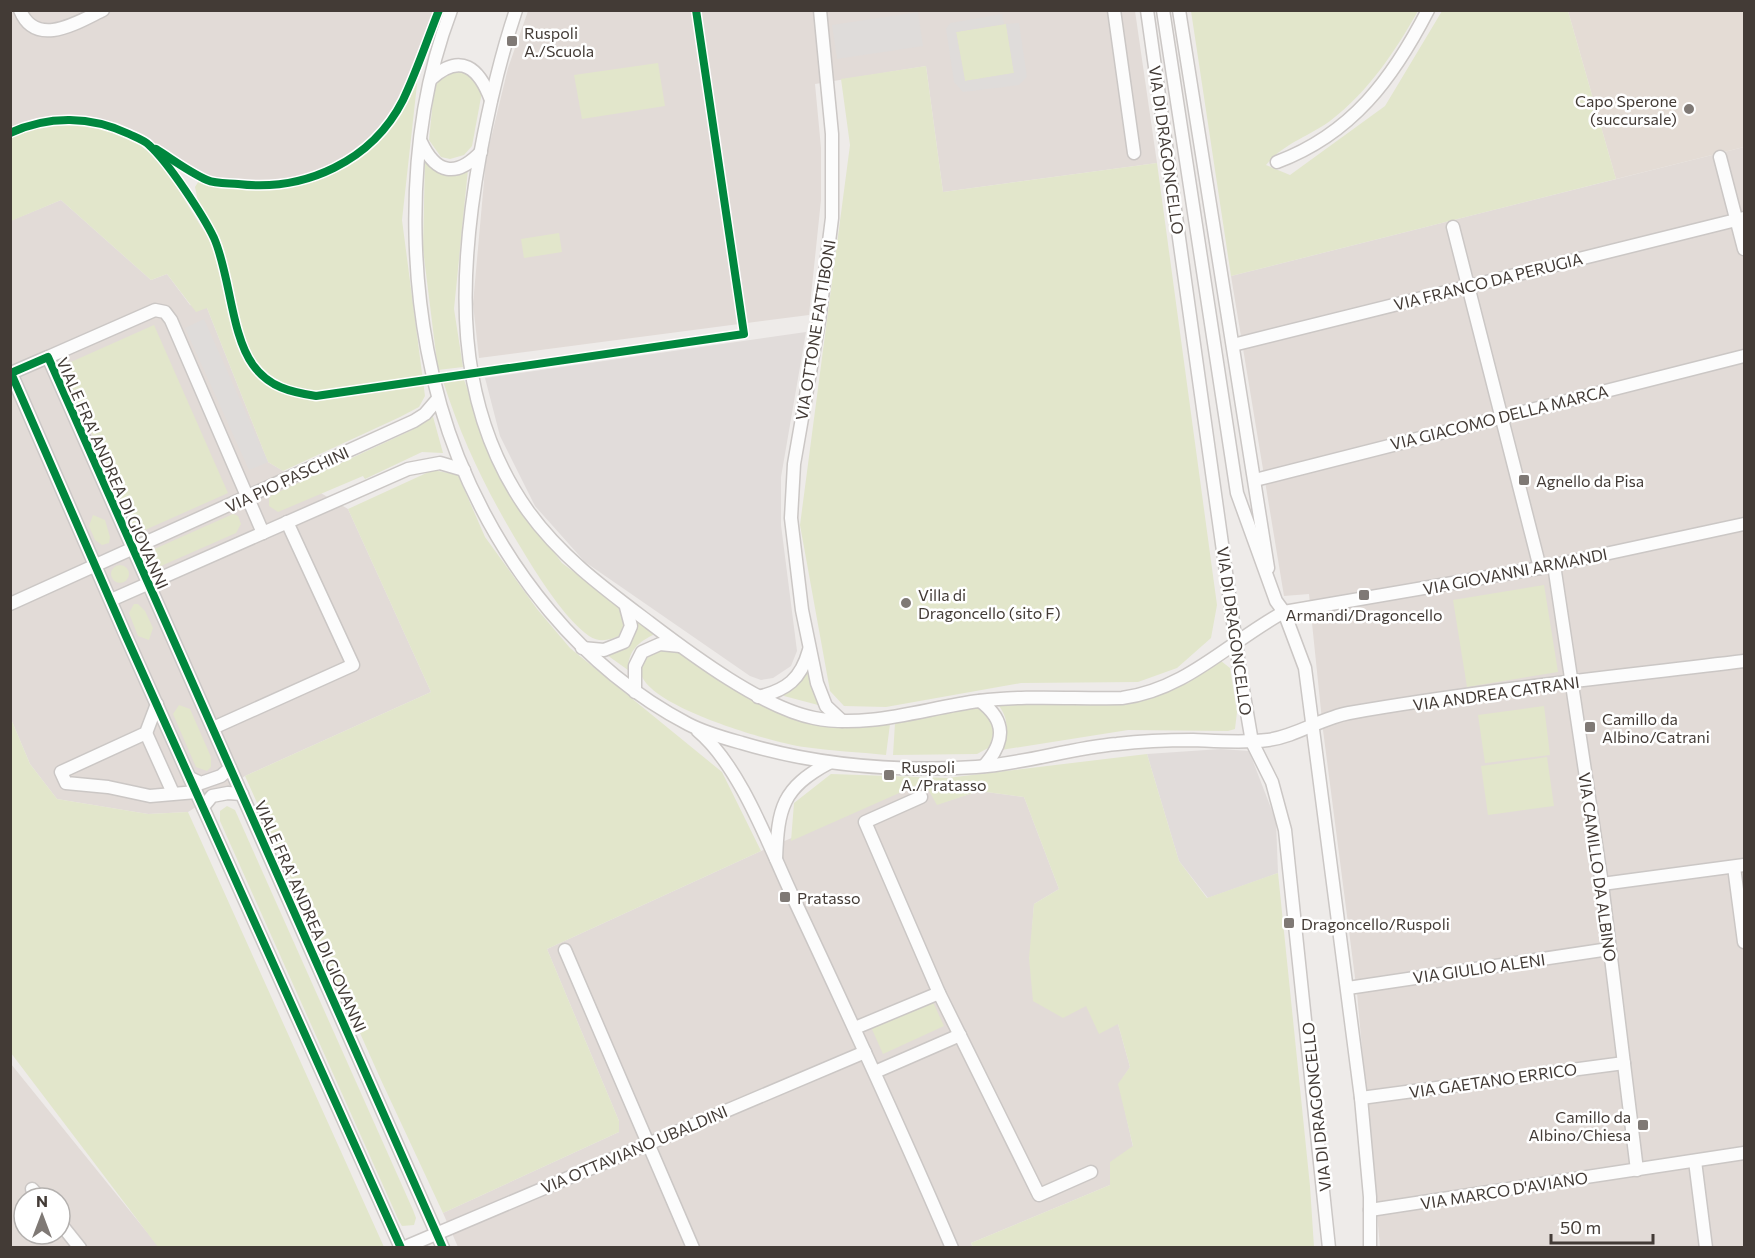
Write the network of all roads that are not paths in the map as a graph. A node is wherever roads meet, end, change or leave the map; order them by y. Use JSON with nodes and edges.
{"nodes":[{"id":1,"x":20,"y":10,"type":"edge"},
{"id":2,"x":103,"y":10,"type":"edge"},
{"id":3,"x":451,"y":10,"type":"edge"},
{"id":4,"x":516,"y":10,"type":"edge"},
{"id":5,"x":820,"y":10,"type":"edge"},
{"id":6,"x":1114,"y":10,"type":"edge"},
{"id":7,"x":1147,"y":10,"type":"edge"},
{"id":8,"x":1163,"y":10,"type":"edge"},
{"id":9,"x":1179,"y":10,"type":"edge"},
{"id":10,"x":1428,"y":10,"type":"edge"},
{"id":11,"x":431,"y":79,"type":"junction"},
{"id":12,"x":491,"y":100,"type":"junction"},
{"id":13,"x":422,"y":142,"type":"junction"},
{"id":14,"x":481,"y":152,"type":"junction"},
{"id":15,"x":1134,"y":153,"type":"dead end"},
{"id":16,"x":1720,"y":158,"type":"dead end"},
{"id":17,"x":1277,"y":162,"type":"dead end"},
{"id":18,"x":1741,"y":219,"type":"edge"},
{"id":19,"x":1453,"y":227,"type":"dead end"},
{"id":20,"x":1744,"y":249,"type":"edge"},
{"id":21,"x":1467,"y":285,"type":"junction"},
{"id":22,"x":1233,"y":345,"type":"junction"},
{"id":23,"x":1744,"y":356,"type":"edge"},
{"id":24,"x":48,"y":357,"type":"junction"},
{"id":25,"x":437,"y":400,"type":"junction"},
{"id":26,"x":1501,"y":416,"type":"junction"},
{"id":27,"x":464,"y":470,"type":"junction"},
{"id":28,"x":1255,"y":480,"type":"junction"},
{"id":29,"x":248,"y":497,"type":"junction"},
{"id":30,"x":287,"y":522,"type":"junction"},
{"id":31,"x":1744,"y":524,"type":"edge"},
{"id":32,"x":263,"y":533,"type":"junction"},
{"id":33,"x":132,"y":551,"type":"junction"},
{"id":34,"x":1554,"y":565,"type":"junction"},
{"id":35,"x":97,"y":567,"type":"junction"},
{"id":36,"x":1540,"y":568,"type":"junction"},
{"id":37,"x":1269,"y":578,"type":"junction"},
{"id":38,"x":148,"y":584,"type":"junction"},
{"id":39,"x":111,"y":600,"type":"junction"},
{"id":40,"x":10,"y":604,"type":"edge"},
{"id":41,"x":625,"y":604,"type":"junction"},
{"id":42,"x":1284,"y":612,"type":"junction"},
{"id":43,"x":1235,"y":643,"type":"junction"},
{"id":44,"x":684,"y":647,"type":"junction"},
{"id":45,"x":582,"y":648,"type":"junction"},
{"id":46,"x":809,"y":648,"type":"junction"},
{"id":47,"x":1744,"y":662,"type":"edge"},
{"id":48,"x":1570,"y":682,"type":"junction"},
{"id":49,"x":635,"y":692,"type":"junction"},
{"id":50,"x":758,"y":697,"type":"junction"},
{"id":51,"x":980,"y":701,"type":"junction"},
{"id":52,"x":156,"y":704,"type":"junction"},
{"id":53,"x":842,"y":721,"type":"junction"},
{"id":54,"x":692,"y":726,"type":"junction"},
{"id":55,"x":1313,"y":726,"type":"junction"},
{"id":56,"x":213,"y":728,"type":"junction"},
{"id":57,"x":146,"y":733,"type":"junction"},
{"id":58,"x":1252,"y":742,"type":"junction"},
{"id":59,"x":829,"y":763,"type":"junction"},
{"id":60,"x":984,"y":766,"type":"junction"},
{"id":61,"x":230,"y":768,"type":"junction"},
{"id":62,"x":190,"y":778,"type":"junction"},
{"id":63,"x":196,"y":792,"type":"junction"},
{"id":64,"x":172,"y":793,"type":"junction"},
{"id":65,"x":242,"y":794,"type":"junction"},
{"id":66,"x":921,"y":797,"type":"dead end"},
{"id":67,"x":203,"y":807,"type":"junction"},
{"id":68,"x":776,"y":860,"type":"junction"},
{"id":69,"x":1739,"y":866,"type":"edge"},
{"id":70,"x":1602,"y":884,"type":"junction"},
{"id":71,"x":1744,"y":942,"type":"edge"},
{"id":72,"x":1609,"y":949,"type":"junction"},
{"id":73,"x":565,"y":950,"type":"dead end"},
{"id":74,"x":1348,"y":988,"type":"junction"},
{"id":75,"x":939,"y":993,"type":"junction"},
{"id":76,"x":855,"y":1028,"type":"junction"},
{"id":77,"x":960,"y":1035,"type":"junction"},
{"id":78,"x":865,"y":1052,"type":"junction"},
{"id":79,"x":1624,"y":1063,"type":"junction"},
{"id":80,"x":875,"y":1072,"type":"junction"},
{"id":81,"x":1361,"y":1098,"type":"junction"},
{"id":82,"x":647,"y":1142,"type":"junction"},
{"id":83,"x":1744,"y":1153,"type":"edge"},
{"id":84,"x":1695,"y":1161,"type":"junction"},
{"id":85,"x":1637,"y":1170,"type":"junction"},
{"id":86,"x":1091,"y":1172,"type":"dead end"},
{"id":87,"x":1370,"y":1210,"type":"junction"},
{"id":88,"x":437,"y":1235,"type":"junction"},
{"id":89,"x":402,"y":1248,"type":"edge"},
{"id":90,"x":443,"y":1248,"type":"edge"},
{"id":91,"x":693,"y":1248,"type":"edge"},
{"id":92,"x":952,"y":1248,"type":"edge"},
{"id":93,"x":1329,"y":1248,"type":"edge"},
{"id":94,"x":1370,"y":1248,"type":"edge"},
{"id":95,"x":1706,"y":1248,"type":"edge"}],
"edges":[{"from":1,"to":2,"type":"street"},
{"from":3,"to":11,"type":"street"},
{"from":4,"to":12,"type":"street"},
{"from":5,"to":46,"type":"street","name":"VIA OTTONE FATTIBONI"},
{"from":6,"to":15,"type":"street","name":"VIA DI DRAGONCELLO"},
{"from":7,"to":43,"type":"street","name":"VIA DI DRAGONCELLO"},
{"from":8,"to":37,"type":"street","name":"VIA DI DRAGONCELLO"},
{"from":9,"to":22,"type":"street","name":"VIA DI DRAGONCELLO"},
{"from":10,"to":17,"type":"street"},
{"from":11,"to":12,"type":"street"},
{"from":11,"to":13,"type":"street"},
{"from":12,"to":14,"type":"street"},
{"from":13,"to":14,"type":"street"},
{"from":13,"to":25,"type":"street"},
{"from":14,"to":41,"type":"street","name":"VIA GIOVANNI ARMANDI"},
{"from":16,"to":18,"type":"street"},
{"from":18,"to":20,"type":"street"},
{"from":18,"to":21,"type":"street","name":"VIA FRANCO DA PERUGIA"},
{"from":19,"to":21,"type":"street"},
{"from":21,"to":22,"type":"street","name":"VIA FRANCO DA PERUGIA"},
{"from":21,"to":26,"type":"street"},
{"from":22,"to":28,"type":"street","name":"VIA DI DRAGONCELLO"},
{"from":23,"to":26,"type":"street","name":"VIA GIACOMO DELLA MARCA"},
{"from":24,"to":29,"type":"street"},
{"from":24,"to":33,"type":"street","name":"VIALE FRA' ANDREA DI GIOVANNI"},
{"from":24,"to":35,"type":"street","name":"VIALE FRA' ANDREA DI GIOVANNI"},
{"from":25,"to":27,"type":"street"},
{"from":25,"to":29,"type":"street","name":"VIA PIO PASCHINI"},
{"from":26,"to":28,"type":"street","name":"VIA GIACOMO DELLA MARCA"},
{"from":26,"to":36,"type":"street"},
{"from":27,"to":30,"type":"street"},
{"from":27,"to":45,"type":"street"},
{"from":28,"to":37,"type":"street","name":"VIA DI DRAGONCELLO"},
{"from":29,"to":32,"type":"street"},
{"from":29,"to":33,"type":"street","name":"VIA PIO PASCHINI"},
{"from":30,"to":32,"type":"street"},
{"from":30,"to":56,"type":"street"},
{"from":31,"to":34,"type":"street","name":"VIA GIOVANNI ARMANDI"},
{"from":32,"to":38,"type":"street"},
{"from":33,"to":35,"type":"street","name":"VIA PIO PASCHINI"},
{"from":33,"to":38,"type":"street","name":"VIALE FRA' ANDREA DI GIOVANNI"},
{"from":34,"to":36,"type":"street","name":"VIA GIOVANNI ARMANDI"},
{"from":34,"to":48,"type":"street","name":"VIA CAMILLO DA ALBINO"},
{"from":35,"to":39,"type":"street","name":"VIALE FRA' ANDREA DI GIOVANNI"},
{"from":35,"to":40,"type":"street","name":"VIA PIO PASCHINI"},
{"from":36,"to":42,"type":"street","name":"VIA GIOVANNI ARMANDI"},
{"from":37,"to":42,"type":"street","name":"VIA DI DRAGONCELLO"},
{"from":38,"to":39,"type":"street"},
{"from":38,"to":56,"type":"street","name":"VIALE FRA' ANDREA DI GIOVANNI"},
{"from":39,"to":52,"type":"street","name":"VIALE FRA' ANDREA DI GIOVANNI"},
{"from":41,"to":44,"type":"street","name":"VIA GIOVANNI ARMANDI"},
{"from":41,"to":45,"type":"street"},
{"from":42,"to":43,"type":"street","name":"VIA GIOVANNI ARMANDI"},
{"from":42,"to":55,"type":"street","name":"VIA DI DRAGONCELLO"},
{"from":43,"to":51,"type":"street","name":"VIA GIOVANNI ARMANDI"},
{"from":43,"to":58,"type":"street","name":"VIA DI DRAGONCELLO"},
{"from":44,"to":49,"type":"street"},
{"from":44,"to":50,"type":"street","name":"VIA GIOVANNI ARMANDI"},
{"from":45,"to":49,"type":"street"},
{"from":46,"to":50,"type":"street"},
{"from":46,"to":53,"type":"street","name":"VIA OTTONE FATTIBONI"},
{"from":47,"to":48,"type":"street","name":"VIA ANDREA CATRANI"},
{"from":48,"to":55,"type":"street","name":"VIA ANDREA CATRANI"},
{"from":48,"to":70,"type":"street","name":"VIA CAMILLO DA ALBINO"},
{"from":49,"to":54,"type":"street"},
{"from":50,"to":53,"type":"street","name":"VIA GIOVANNI ARMANDI"},
{"from":51,"to":53,"type":"street","name":"VIA GIOVANNI ARMANDI"},
{"from":51,"to":60,"type":"street"},
{"from":52,"to":57,"type":"street"},
{"from":52,"to":62,"type":"street","name":"VIALE FRA' ANDREA DI GIOVANNI"},
{"from":54,"to":59,"type":"street","name":"VIA ANDREA CATRANI"},
{"from":54,"to":68,"type":"street"},
{"from":55,"to":58,"type":"street","name":"VIA ANDREA CATRANI"},
{"from":55,"to":74,"type":"street","name":"VIA DI DRAGONCELLO"},
{"from":56,"to":61,"type":"street","name":"VIALE FRA' ANDREA DI GIOVANNI"},
{"from":57,"to":64,"type":"street"},
{"from":57,"to":64,"type":"street"},
{"from":58,"to":60,"type":"street","name":"VIA ANDREA CATRANI"},
{"from":58,"to":93,"type":"street","name":"VIA DI DRAGONCELLO"},
{"from":59,"to":60,"type":"street","name":"VIA ANDREA CATRANI"},
{"from":59,"to":68,"type":"street"},
{"from":61,"to":62,"type":"street"},
{"from":61,"to":65,"type":"street","name":"VIALE FRA' ANDREA DI GIOVANNI"},
{"from":62,"to":63,"type":"street","name":"VIALE FRA' ANDREA DI GIOVANNI"},
{"from":63,"to":64,"type":"street"},
{"from":63,"to":67,"type":"street","name":"VIALE FRA' ANDREA DI GIOVANNI"},
{"from":65,"to":67,"type":"street"},
{"from":65,"to":88,"type":"street","name":"VIALE FRA' ANDREA DI GIOVANNI"},
{"from":66,"to":75,"type":"street"},
{"from":67,"to":89,"type":"street","name":"VIALE FRA' ANDREA DI GIOVANNI"},
{"from":68,"to":76,"type":"street"},
{"from":69,"to":70,"type":"street"},
{"from":69,"to":71,"type":"street"},
{"from":70,"to":72,"type":"street","name":"VIA CAMILLO DA ALBINO"},
{"from":72,"to":74,"type":"street","name":"VIA GIULIO ALENI"},
{"from":72,"to":79,"type":"street","name":"VIA CAMILLO DA ALBINO"},
{"from":73,"to":82,"type":"street"},
{"from":74,"to":81,"type":"street","name":"VIA DI DRAGONCELLO"},
{"from":75,"to":76,"type":"street"},
{"from":75,"to":77,"type":"street"},
{"from":76,"to":78,"type":"street"},
{"from":77,"to":80,"type":"street"},
{"from":77,"to":86,"type":"street"},
{"from":78,"to":80,"type":"street"},
{"from":78,"to":82,"type":"street","name":"VIA OTTAVIANO UBALDINI"},
{"from":79,"to":81,"type":"street","name":"VIA GAETANO ERRICO"},
{"from":79,"to":85,"type":"street","name":"VIA CAMILLO DA ALBINO"},
{"from":80,"to":92,"type":"street"},
{"from":81,"to":87,"type":"street","name":"VIA DI DRAGONCELLO"},
{"from":82,"to":88,"type":"street","name":"VIA OTTAVIANO UBALDINI"},
{"from":82,"to":91,"type":"street"},
{"from":83,"to":84,"type":"street","name":"VIA MARCO D'AVIANO"},
{"from":84,"to":85,"type":"street","name":"VIA MARCO D'AVIANO"},
{"from":84,"to":95,"type":"street"},
{"from":85,"to":87,"type":"street","name":"VIA MARCO D'AVIANO"},
{"from":87,"to":94,"type":"street","name":"VIA DI DRAGONCELLO"},
{"from":88,"to":89,"type":"street","name":"VIA OTTAVIANO UBALDINI"},
{"from":88,"to":90,"type":"street","name":"VIALE FRA' ANDREA DI GIOVANNI"}]}
